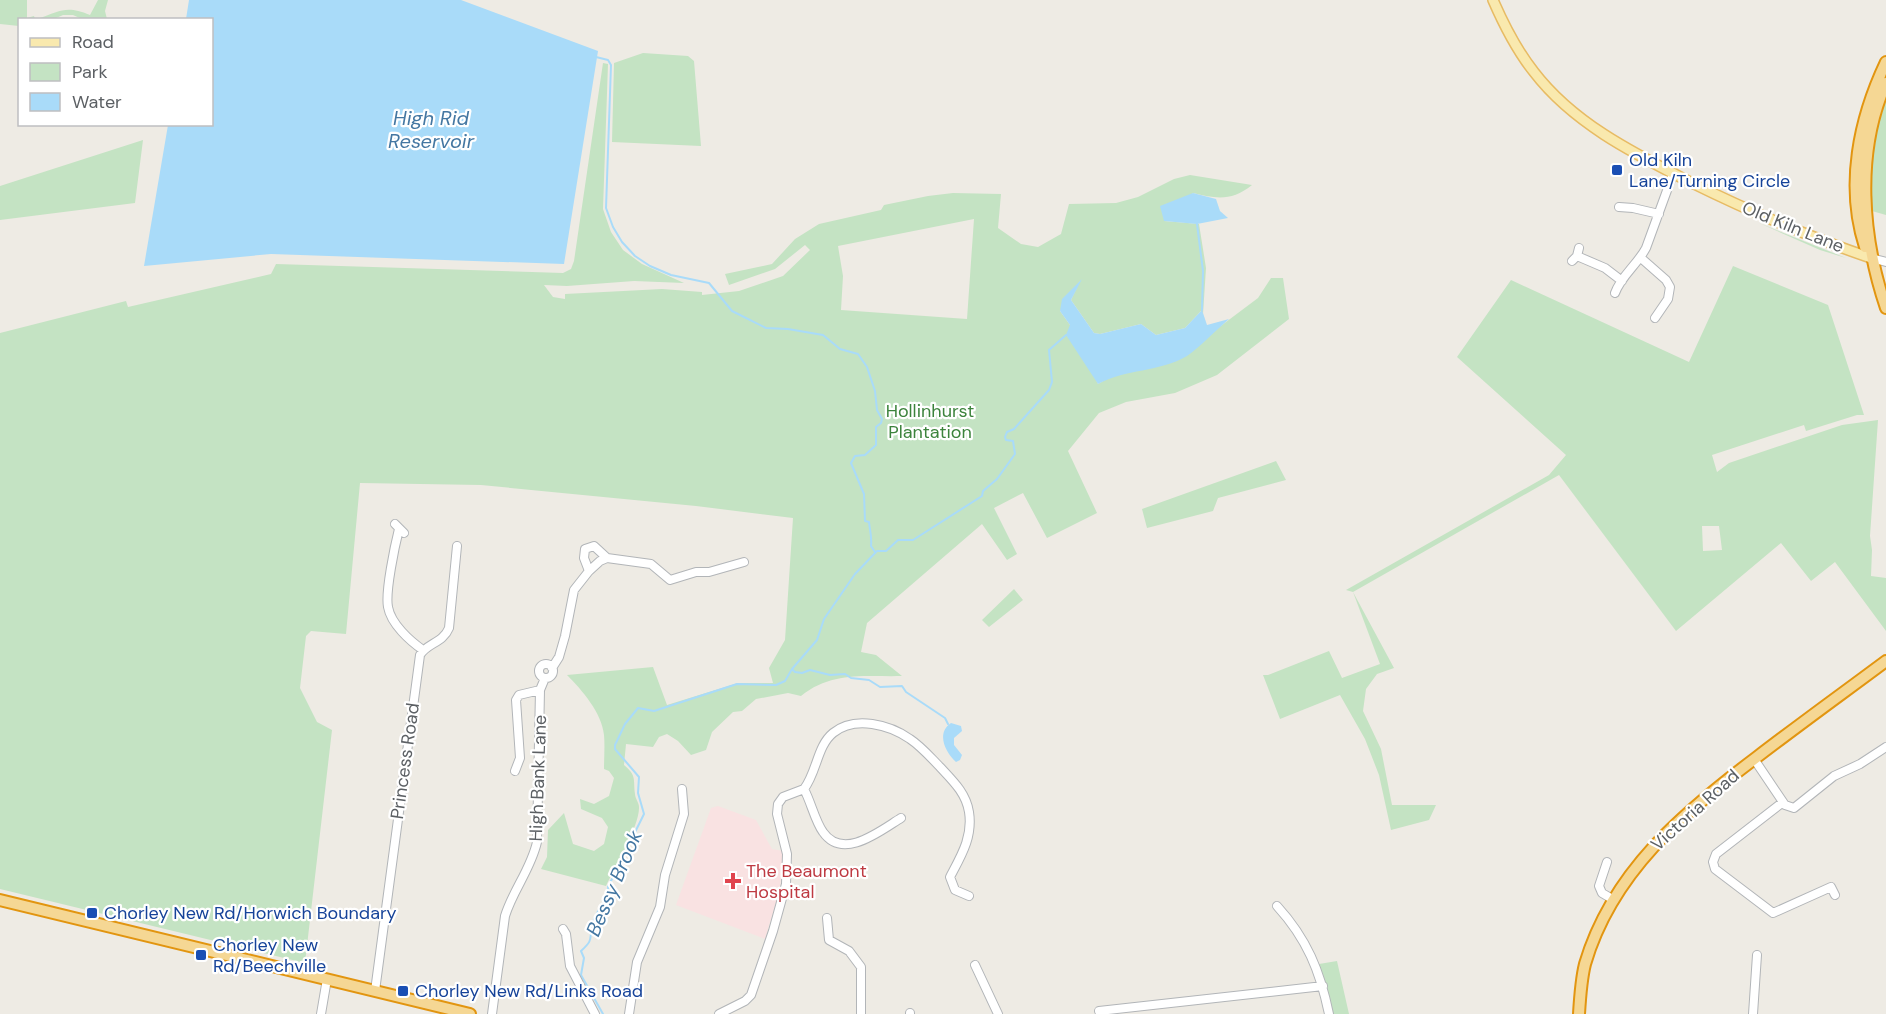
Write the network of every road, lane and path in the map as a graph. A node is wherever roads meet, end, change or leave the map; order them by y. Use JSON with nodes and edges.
{"nodes":[{"id":1,"x":1493,"y":0,"type":"edge"},
{"id":2,"x":1886,"y":62,"type":"edge"},
{"id":3,"x":1886,"y":83,"type":"edge"},
{"id":4,"x":1673,"y":174,"type":"junction"},
{"id":5,"x":1619,"y":207,"type":"dead end"},
{"id":6,"x":1659,"y":214,"type":"junction"},
{"id":7,"x":1576,"y":255,"type":"dead end"},
{"id":8,"x":1641,"y":258,"type":"junction"},
{"id":9,"x":1871,"y":258,"type":"junction"},
{"id":10,"x":1886,"y":262,"type":"edge"},
{"id":11,"x":1622,"y":280,"type":"junction"},
{"id":12,"x":1615,"y":293,"type":"dead end"},
{"id":13,"x":1886,"y":308,"type":"edge"},
{"id":14,"x":1655,"y":318,"type":"dead end"},
{"id":15,"x":400,"y":529,"type":"dead end"},
{"id":16,"x":457,"y":546,"type":"dead end"},
{"id":17,"x":607,"y":558,"type":"junction"},
{"id":18,"x":744,"y":562,"type":"dead end"},
{"id":19,"x":589,"y":571,"type":"junction"},
{"id":20,"x":423,"y":650,"type":"junction"},
{"id":21,"x":1886,"y":661,"type":"edge"},
{"id":22,"x":552,"y":668,"type":"junction"},
{"id":23,"x":545,"y":678,"type":"junction"},
{"id":24,"x":540,"y":690,"type":"junction"},
{"id":25,"x":1886,"y":747,"type":"edge"},
{"id":26,"x":1755,"y":759,"type":"junction"},
{"id":27,"x":515,"y":771,"type":"dead end"},
{"id":28,"x":682,"y":789,"type":"dead end"},
{"id":29,"x":804,"y":789,"type":"junction"},
{"id":30,"x":1783,"y":802,"type":"junction"},
{"id":31,"x":901,"y":818,"type":"dead end"},
{"id":32,"x":1608,"y":862,"type":"dead end"},
{"id":33,"x":1835,"y":895,"type":"dead end"},
{"id":34,"x":969,"y":896,"type":"dead end"},
{"id":35,"x":0,"y":900,"type":"edge"},
{"id":36,"x":1614,"y":900,"type":"junction"},
{"id":37,"x":1277,"y":906,"type":"dead end"},
{"id":38,"x":827,"y":918,"type":"dead end"},
{"id":39,"x":562,"y":928,"type":"dead end"},
{"id":40,"x":1757,"y":955,"type":"dead end"},
{"id":41,"x":975,"y":965,"type":"dead end"},
{"id":42,"x":327,"y":979,"type":"junction"},
{"id":43,"x":1323,"y":986,"type":"junction"},
{"id":44,"x":375,"y":991,"type":"junction"},
{"id":45,"x":1100,"y":1011,"type":"dead end"},
{"id":46,"x":321,"y":1014,"type":"edge"},
{"id":47,"x":470,"y":1014,"type":"edge"},
{"id":48,"x":492,"y":1014,"type":"edge"},
{"id":49,"x":595,"y":1014,"type":"edge"},
{"id":50,"x":629,"y":1014,"type":"edge"},
{"id":51,"x":719,"y":1014,"type":"edge"},
{"id":52,"x":861,"y":1014,"type":"edge"},
{"id":53,"x":998,"y":1014,"type":"edge"},
{"id":54,"x":1329,"y":1014,"type":"edge"},
{"id":55,"x":1579,"y":1014,"type":"edge"},
{"id":56,"x":1753,"y":1014,"type":"edge"}],
"edges":[{"from":1,"to":4,"type":"main road","name":"Old Kiln Lane"},
{"from":2,"to":9,"type":"highway"},
{"from":3,"to":9,"type":"highway"},
{"from":4,"to":6,"type":"street"},
{"from":4,"to":9,"type":"main road","name":"Old Kiln Lane"},
{"from":5,"to":6,"type":"street"},
{"from":6,"to":8,"type":"street"},
{"from":7,"to":11,"type":"street"},
{"from":8,"to":11,"type":"street"},
{"from":8,"to":14,"type":"street"},
{"from":9,"to":10,"type":"street","name":"Old Kiln Lane"},
{"from":9,"to":13,"type":"highway"},
{"from":11,"to":12,"type":"street"},
{"from":15,"to":20,"type":"street"},
{"from":16,"to":20,"type":"street"},
{"from":17,"to":18,"type":"street"},
{"from":17,"to":19,"type":"street"},
{"from":17,"to":19,"type":"street"},
{"from":19,"to":22,"type":"street","name":"High Bank Lane"},
{"from":20,"to":44,"type":"street","name":"Princess Road"},
{"from":21,"to":26,"type":"highway","name":"Victoria Road"},
{"from":22,"to":23,"type":"street","name":"High Bank Lane"},
{"from":22,"to":23,"type":"street","name":"High Bank Lane"},
{"from":23,"to":24,"type":"street","name":"High Bank Lane"},
{"from":24,"to":27,"type":"street"},
{"from":24,"to":48,"type":"street","name":"High Bank Lane"},
{"from":25,"to":30,"type":"street"},
{"from":26,"to":30,"type":"street"},
{"from":26,"to":36,"type":"highway","name":"Victoria Road"},
{"from":28,"to":50,"type":"street"},
{"from":29,"to":31,"type":"street"},
{"from":29,"to":34,"type":"street"},
{"from":29,"to":51,"type":"street"},
{"from":30,"to":33,"type":"street"},
{"from":32,"to":36,"type":"street"},
{"from":35,"to":42,"type":"highway"},
{"from":36,"to":55,"type":"highway","name":"Victoria Road"},
{"from":37,"to":43,"type":"street"},
{"from":38,"to":52,"type":"street"},
{"from":39,"to":49,"type":"street"},
{"from":40,"to":56,"type":"street"},
{"from":41,"to":53,"type":"street"},
{"from":42,"to":44,"type":"highway"},
{"from":42,"to":46,"type":"street"},
{"from":43,"to":45,"type":"street"},
{"from":43,"to":54,"type":"street"},
{"from":44,"to":47,"type":"highway"}]}
